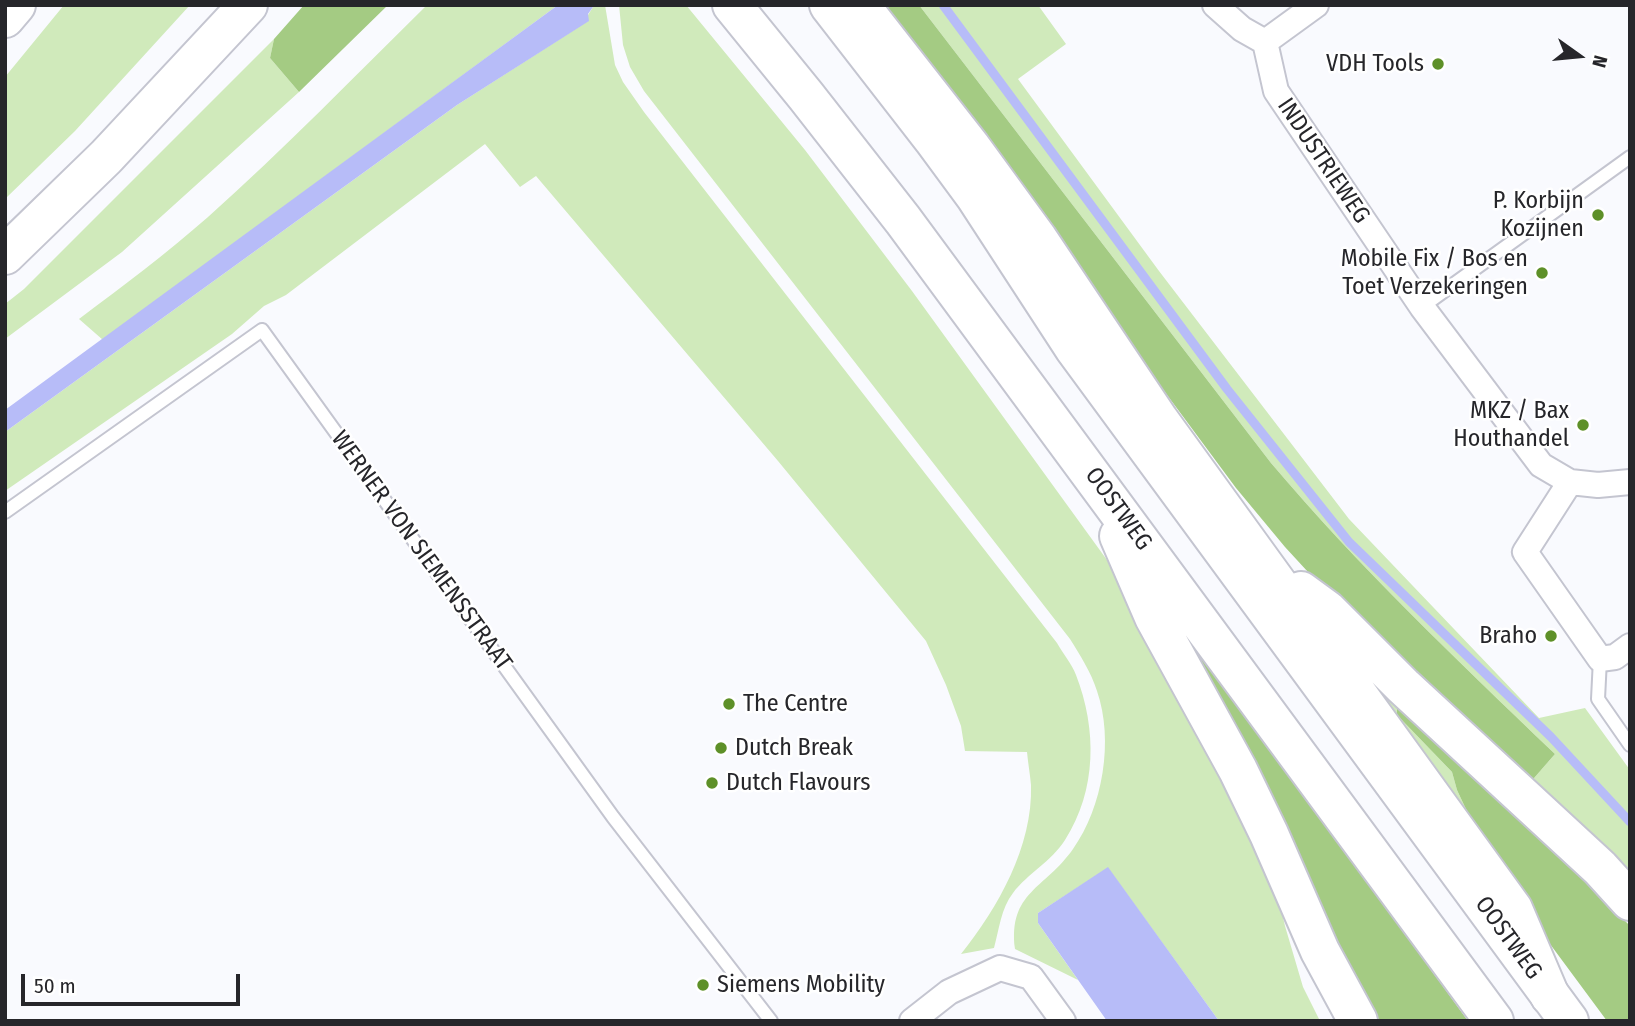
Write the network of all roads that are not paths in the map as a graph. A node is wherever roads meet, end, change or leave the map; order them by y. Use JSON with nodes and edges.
{"nodes":[{"id":1,"x":16,"y":5,"type":"edge"},
{"id":2,"x":248,"y":5,"type":"edge"},
{"id":3,"x":732,"y":5,"type":"edge"},
{"id":4,"x":830,"y":5,"type":"edge"},
{"id":5,"x":860,"y":5,"type":"edge"},
{"id":6,"x":1215,"y":5,"type":"edge"},
{"id":7,"x":1316,"y":5,"type":"edge"},
{"id":8,"x":5,"y":18,"type":"edge"},
{"id":9,"x":1265,"y":42,"type":"junction"},
{"id":10,"x":1630,"y":156,"type":"edge"},
{"id":11,"x":5,"y":255,"type":"edge"},
{"id":12,"x":1422,"y":307,"type":"junction"},
{"id":13,"x":1094,"y":476,"type":"junction"},
{"id":14,"x":1570,"y":482,"type":"junction"},
{"id":15,"x":1630,"y":482,"type":"edge"},
{"id":16,"x":5,"y":512,"type":"edge"},
{"id":17,"x":1265,"y":565,"type":"junction"},
{"id":18,"x":1630,"y":646,"type":"edge"},
{"id":19,"x":1600,"y":659,"type":"junction"},
{"id":20,"x":1630,"y":745,"type":"edge"},
{"id":21,"x":1630,"y":901,"type":"edge"},
{"id":22,"x":1560,"y":1008,"type":"edge"},
{"id":23,"x":771,"y":1021,"type":"edge"},
{"id":24,"x":912,"y":1021,"type":"edge"},
{"id":25,"x":1063,"y":1021,"type":"edge"},
{"id":26,"x":1358,"y":1021,"type":"edge"},
{"id":27,"x":1494,"y":1021,"type":"edge"}],
"edges":[{"from":1,"to":8,"type":"main road"},
{"from":2,"to":11,"type":"main road"},
{"from":3,"to":13,"type":"main road","name":"OOSTWEG"},
{"from":4,"to":22,"type":"main road","name":"OOSTWEG"},
{"from":5,"to":17,"type":"main road"},
{"from":6,"to":9,"type":"street"},
{"from":7,"to":9,"type":"street"},
{"from":9,"to":12,"type":"street","name":"INDUSTRIEWEG"},
{"from":10,"to":12,"type":"lane"},
{"from":12,"to":14,"type":"street","name":"INDUSTRIEWEG"},
{"from":13,"to":26,"type":"main road"},
{"from":13,"to":27,"type":"main road","name":"OOSTWEG"},
{"from":14,"to":15,"type":"street","name":"INDUSTRIEWEG"},
{"from":14,"to":19,"type":"street"},
{"from":16,"to":23,"type":"lane","name":"WERNER VON SIEMENSSTRAAT"},
{"from":17,"to":21,"type":"main road"},
{"from":17,"to":22,"type":"main road"},
{"from":18,"to":19,"type":"street"},
{"from":19,"to":20,"type":"lane"},
{"from":24,"to":25,"type":"street"}]}
